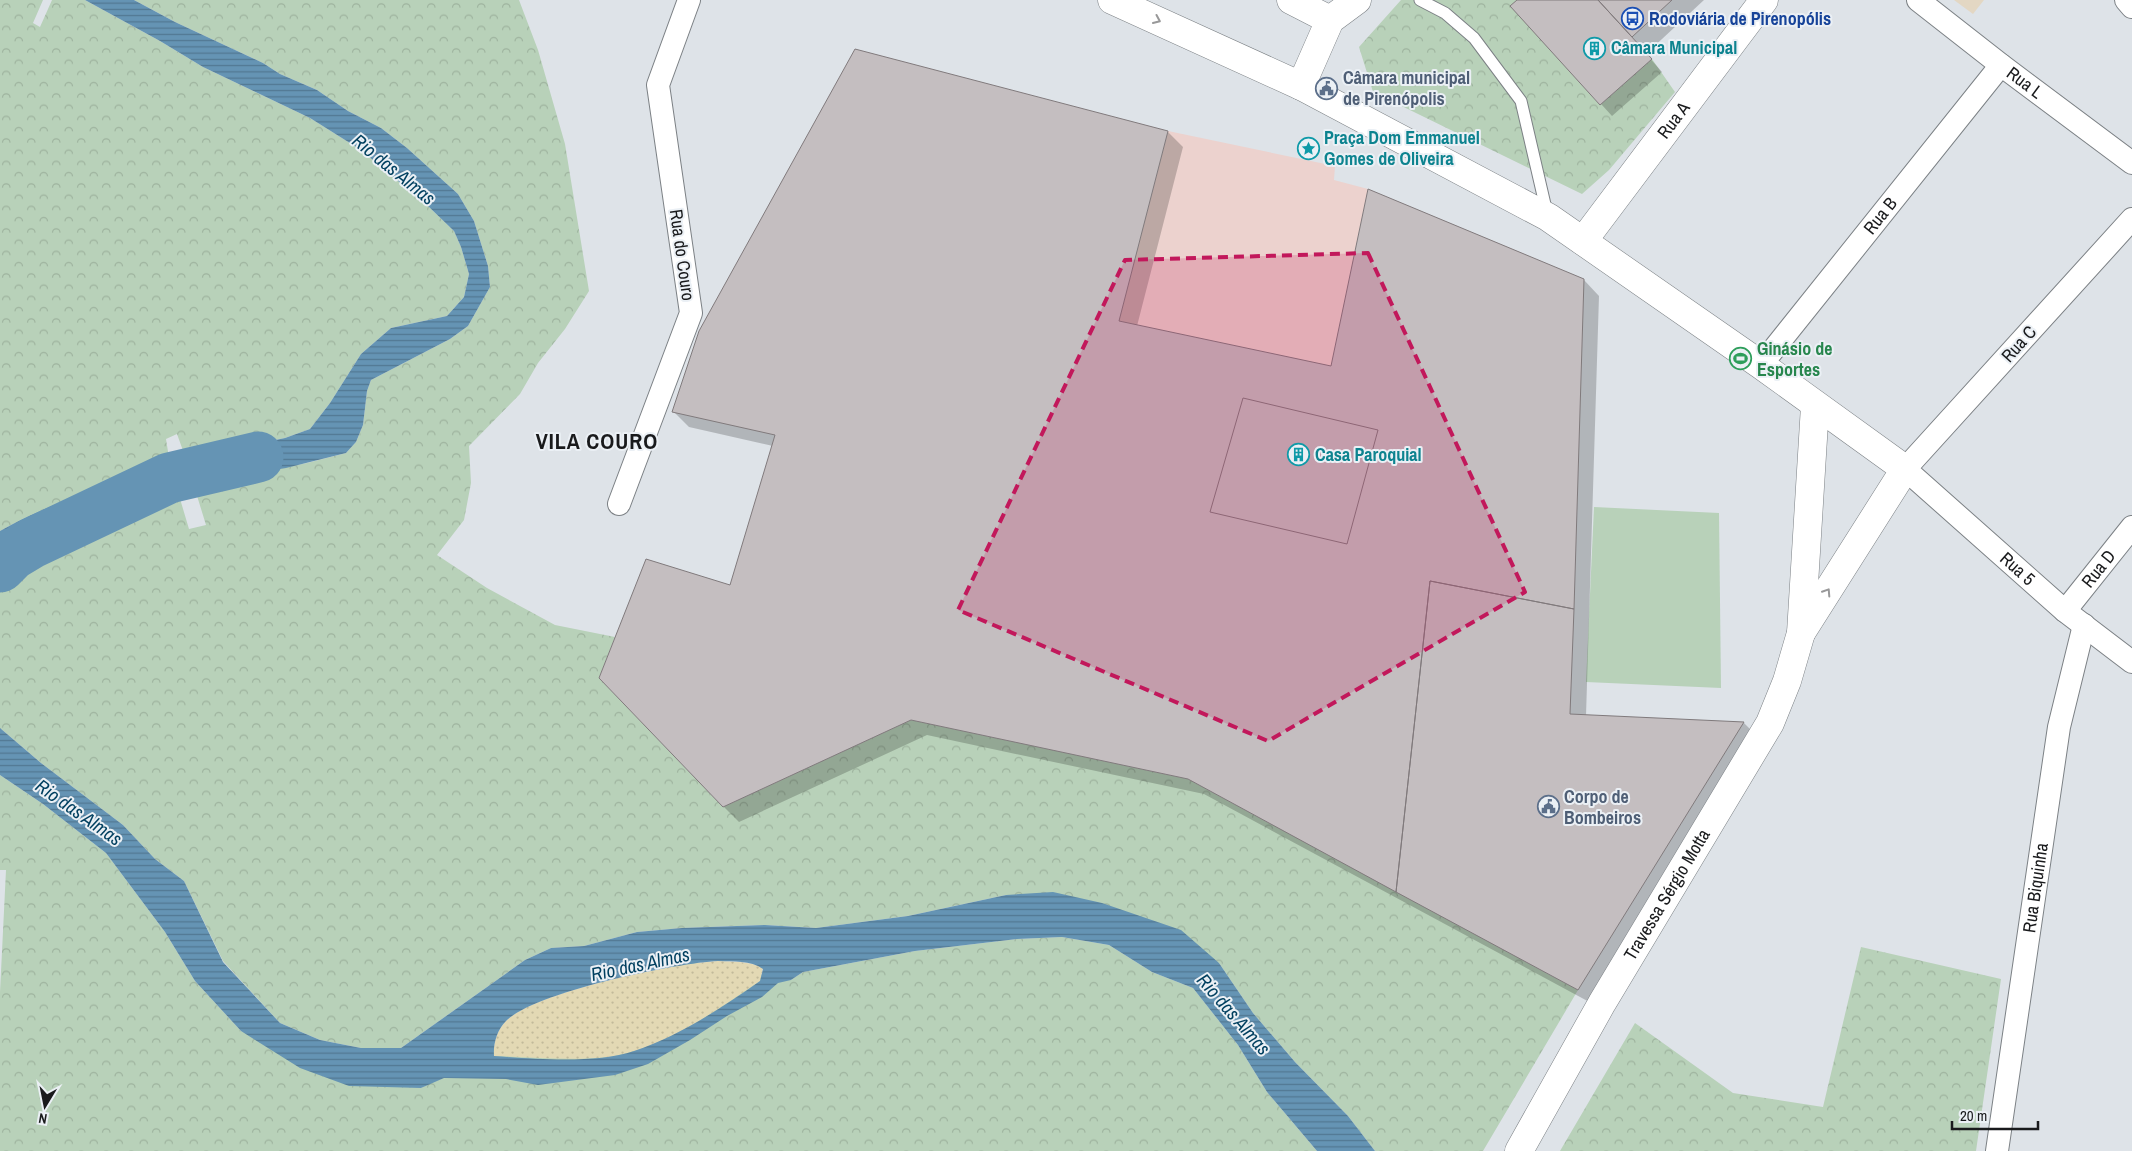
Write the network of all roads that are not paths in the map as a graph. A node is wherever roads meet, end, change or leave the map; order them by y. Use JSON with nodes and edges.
{"nodes":[{"id":1,"x":689,"y":0,"type":"edge"},
{"id":2,"x":1112,"y":0,"type":"edge"},
{"id":3,"x":1291,"y":0,"type":"edge"},
{"id":4,"x":1357,"y":0,"type":"edge"},
{"id":5,"x":1420,"y":0,"type":"edge"},
{"id":6,"x":1764,"y":0,"type":"edge"},
{"id":7,"x":1918,"y":0,"type":"edge"},
{"id":8,"x":2126,"y":0,"type":"edge"},
{"id":9,"x":2132,"y":7,"type":"edge"},
{"id":10,"x":1330,"y":20,"type":"junction"},
{"id":11,"x":2001,"y":66,"type":"junction"},
{"id":12,"x":1301,"y":86,"type":"junction"},
{"id":13,"x":2132,"y":163,"type":"edge"},
{"id":14,"x":1548,"y":217,"type":"junction"},
{"id":15,"x":2132,"y":219,"type":"edge"},
{"id":16,"x":1583,"y":242,"type":"junction"},
{"id":17,"x":1761,"y":365,"type":"junction"},
{"id":18,"x":1815,"y":406,"type":"junction"},
{"id":19,"x":1906,"y":469,"type":"junction"},
{"id":20,"x":619,"y":504,"type":"dead end"},
{"id":21,"x":2132,"y":527,"type":"edge"},
{"id":22,"x":2065,"y":611,"type":"junction"},
{"id":23,"x":2084,"y":625,"type":"junction"},
{"id":24,"x":1801,"y":633,"type":"junction"},
{"id":25,"x":2132,"y":662,"type":"edge"},
{"id":26,"x":1519,"y":1151,"type":"edge"},
{"id":27,"x":1997,"y":1151,"type":"edge"}],
"edges":[{"from":1,"to":20,"type":"street","name":"Rua do Couro"},
{"from":2,"to":12,"type":"street","one_way":true},
{"from":3,"to":10,"type":"street"},
{"from":4,"to":10,"type":"street"},
{"from":5,"to":14,"type":"lane"},
{"from":6,"to":16,"type":"street","name":"Rua A"},
{"from":7,"to":11,"type":"street","name":"Rua L"},
{"from":8,"to":9,"type":"street"},
{"from":10,"to":12,"type":"street"},
{"from":11,"to":13,"type":"street","name":"Rua L"},
{"from":11,"to":17,"type":"street","name":"Rua B"},
{"from":12,"to":14,"type":"street"},
{"from":14,"to":16,"type":"street"},
{"from":15,"to":19,"type":"street","name":"Rua C"},
{"from":16,"to":17,"type":"street"},
{"from":17,"to":18,"type":"street"},
{"from":18,"to":19,"type":"street"},
{"from":18,"to":24,"type":"street"},
{"from":19,"to":22,"type":"street","name":"Rua 5"},
{"from":24,"to":19,"type":"street","one_way":true},
{"from":21,"to":22,"type":"street","name":"Rua D"},
{"from":22,"to":23,"type":"street","name":"Rua 5"},
{"from":23,"to":25,"type":"street","name":"Rua 5"},
{"from":23,"to":27,"type":"street","name":"Rua Biquinha"},
{"from":24,"to":26,"type":"street","name":"Travessa Sérgio Motta"}]}
